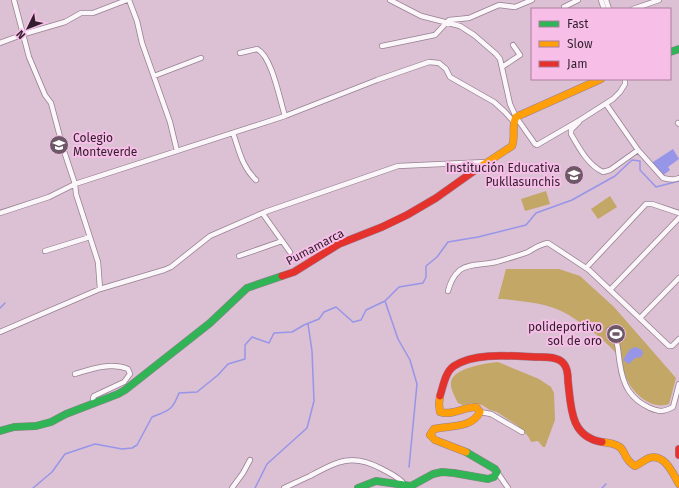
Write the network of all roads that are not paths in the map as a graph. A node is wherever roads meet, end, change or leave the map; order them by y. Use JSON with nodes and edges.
{"nodes":[{"id":1,"x":14,"y":0,"type":"edge"},
{"id":2,"x":128,"y":0,"type":"edge"},
{"id":3,"x":390,"y":0,"type":"edge"},
{"id":4,"x":532,"y":0,"type":"edge"},
{"id":5,"x":578,"y":0,"type":"edge"},
{"id":6,"x":659,"y":0,"type":"edge"},
{"id":7,"x":571,"y":2,"type":"edge"},
{"id":8,"x":564,"y":7,"type":"dead end"},
{"id":9,"x":646,"y":7,"type":"edge"},
{"id":10,"x":446,"y":23,"type":"junction"},
{"id":11,"x":24,"y":34,"type":"junction"},
{"id":12,"x":0,"y":43,"type":"edge"},
{"id":13,"x":513,"y":45,"type":"dead end"},
{"id":14,"x":382,"y":46,"type":"dead end"},
{"id":15,"x":240,"y":54,"type":"dead end"},
{"id":16,"x":201,"y":58,"type":"dead end"},
{"id":17,"x":502,"y":67,"type":"junction"},
{"id":18,"x":154,"y":76,"type":"junction"},
{"id":19,"x":599,"y":80,"type":"edge"},
{"id":20,"x":625,"y":80,"type":"edge"},
{"id":21,"x":606,"y":104,"type":"junction"},
{"id":22,"x":284,"y":116,"type":"junction"},
{"id":23,"x":514,"y":119,"type":"junction"},
{"id":24,"x":580,"y":120,"type":"junction"},
{"id":25,"x":234,"y":133,"type":"junction"},
{"id":26,"x":638,"y":150,"type":"junction"},
{"id":27,"x":176,"y":151,"type":"junction"},
{"id":28,"x":487,"y":162,"type":"junction"},
{"id":29,"x":679,"y":178,"type":"edge"},
{"id":30,"x":256,"y":180,"type":"dead end"},
{"id":31,"x":75,"y":184,"type":"junction"},
{"id":32,"x":0,"y":213,"type":"edge"},
{"id":33,"x":679,"y":213,"type":"edge"},
{"id":34,"x":263,"y":214,"type":"junction"},
{"id":35,"x":679,"y":218,"type":"edge"},
{"id":36,"x":90,"y":237,"type":"junction"},
{"id":37,"x":282,"y":241,"type":"junction"},
{"id":38,"x":45,"y":251,"type":"dead end"},
{"id":39,"x":290,"y":252,"type":"dead end"},
{"id":40,"x":239,"y":256,"type":"dead end"},
{"id":41,"x":586,"y":268,"type":"junction"},
{"id":42,"x":679,"y":278,"type":"edge"},
{"id":43,"x":100,"y":289,"type":"junction"},
{"id":44,"x":610,"y":290,"type":"junction"},
{"id":45,"x":448,"y":291,"type":"dead end"},
{"id":46,"x":640,"y":318,"type":"junction"},
{"id":47,"x":609,"y":330,"type":"dead end"},
{"id":48,"x":0,"y":332,"type":"edge"},
{"id":49,"x":679,"y":339,"type":"edge"},
{"id":50,"x":75,"y":374,"type":"dead end"},
{"id":51,"x":679,"y":384,"type":"edge"},
{"id":52,"x":94,"y":403,"type":"junction"},
{"id":53,"x":480,"y":412,"type":"junction"},
{"id":54,"x":0,"y":431,"type":"edge"},
{"id":55,"x":522,"y":432,"type":"dead end"},
{"id":56,"x":679,"y":449,"type":"edge"},
{"id":57,"x":679,"y":455,"type":"edge"},
{"id":58,"x":250,"y":460,"type":"dead end"},
{"id":59,"x":497,"y":472,"type":"junction"},
{"id":60,"x":679,"y":484,"type":"edge"},
{"id":61,"x":405,"y":486,"type":"edge"},
{"id":62,"x":232,"y":488,"type":"edge"},
{"id":63,"x":284,"y":488,"type":"edge"},
{"id":64,"x":358,"y":488,"type":"edge"},
{"id":65,"x":508,"y":488,"type":"edge"}],
"edges":[{"from":1,"to":11,"type":"street"},
{"from":2,"to":11,"type":"street"},
{"from":2,"to":18,"type":"street"},
{"from":3,"to":10,"type":"street"},
{"from":4,"to":10,"type":"street"},
{"from":5,"to":7,"type":"street"},
{"from":6,"to":9,"type":"street"},
{"from":7,"to":8,"type":"street"},
{"from":10,"to":14,"type":"street"},
{"from":10,"to":17,"type":"street"},
{"from":11,"to":12,"type":"street"},
{"from":11,"to":31,"type":"street"},
{"from":13,"to":17,"type":"street"},
{"from":15,"to":22,"type":"street"},
{"from":16,"to":18,"type":"street"},
{"from":17,"to":23,"type":"street"},
{"from":18,"to":27,"type":"street"},
{"from":19,"to":23,"type":"main road"},
{"from":20,"to":21,"type":"street"},
{"from":21,"to":24,"type":"street"},
{"from":21,"to":26,"type":"street"},
{"from":22,"to":23,"type":"street"},
{"from":22,"to":25,"type":"street"},
{"from":23,"to":24,"type":"street"},
{"from":23,"to":28,"type":"main road","name":"Pumamarca"},
{"from":24,"to":26,"type":"street"},
{"from":25,"to":27,"type":"street"},
{"from":25,"to":30,"type":"street"},
{"from":26,"to":29,"type":"street"},
{"from":27,"to":31,"type":"street"},
{"from":28,"to":34,"type":"street"},
{"from":28,"to":52,"type":"main road","name":"Pumamarca"},
{"from":31,"to":32,"type":"street"},
{"from":31,"to":36,"type":"street"},
{"from":33,"to":41,"type":"street"},
{"from":34,"to":37,"type":"street"},
{"from":34,"to":43,"type":"street"},
{"from":35,"to":44,"type":"street"},
{"from":36,"to":38,"type":"street"},
{"from":36,"to":43,"type":"street"},
{"from":37,"to":39,"type":"street"},
{"from":37,"to":40,"type":"street"},
{"from":41,"to":44,"type":"street"},
{"from":41,"to":45,"type":"street"},
{"from":42,"to":46,"type":"street"},
{"from":43,"to":48,"type":"street"},
{"from":44,"to":46,"type":"street"},
{"from":46,"to":49,"type":"street"},
{"from":47,"to":51,"type":"street"},
{"from":50,"to":52,"type":"street"},
{"from":52,"to":54,"type":"main road","name":"Pumamarca"},
{"from":53,"to":55,"type":"street"},
{"from":53,"to":59,"type":"main road"},
{"from":53,"to":60,"type":"main road"},
{"from":56,"to":57,"type":"main road"},
{"from":58,"to":62,"type":"street"},
{"from":59,"to":61,"type":"main road"},
{"from":59,"to":65,"type":"street"},
{"from":61,"to":63,"type":"street"},
{"from":61,"to":64,"type":"main road"}]}
